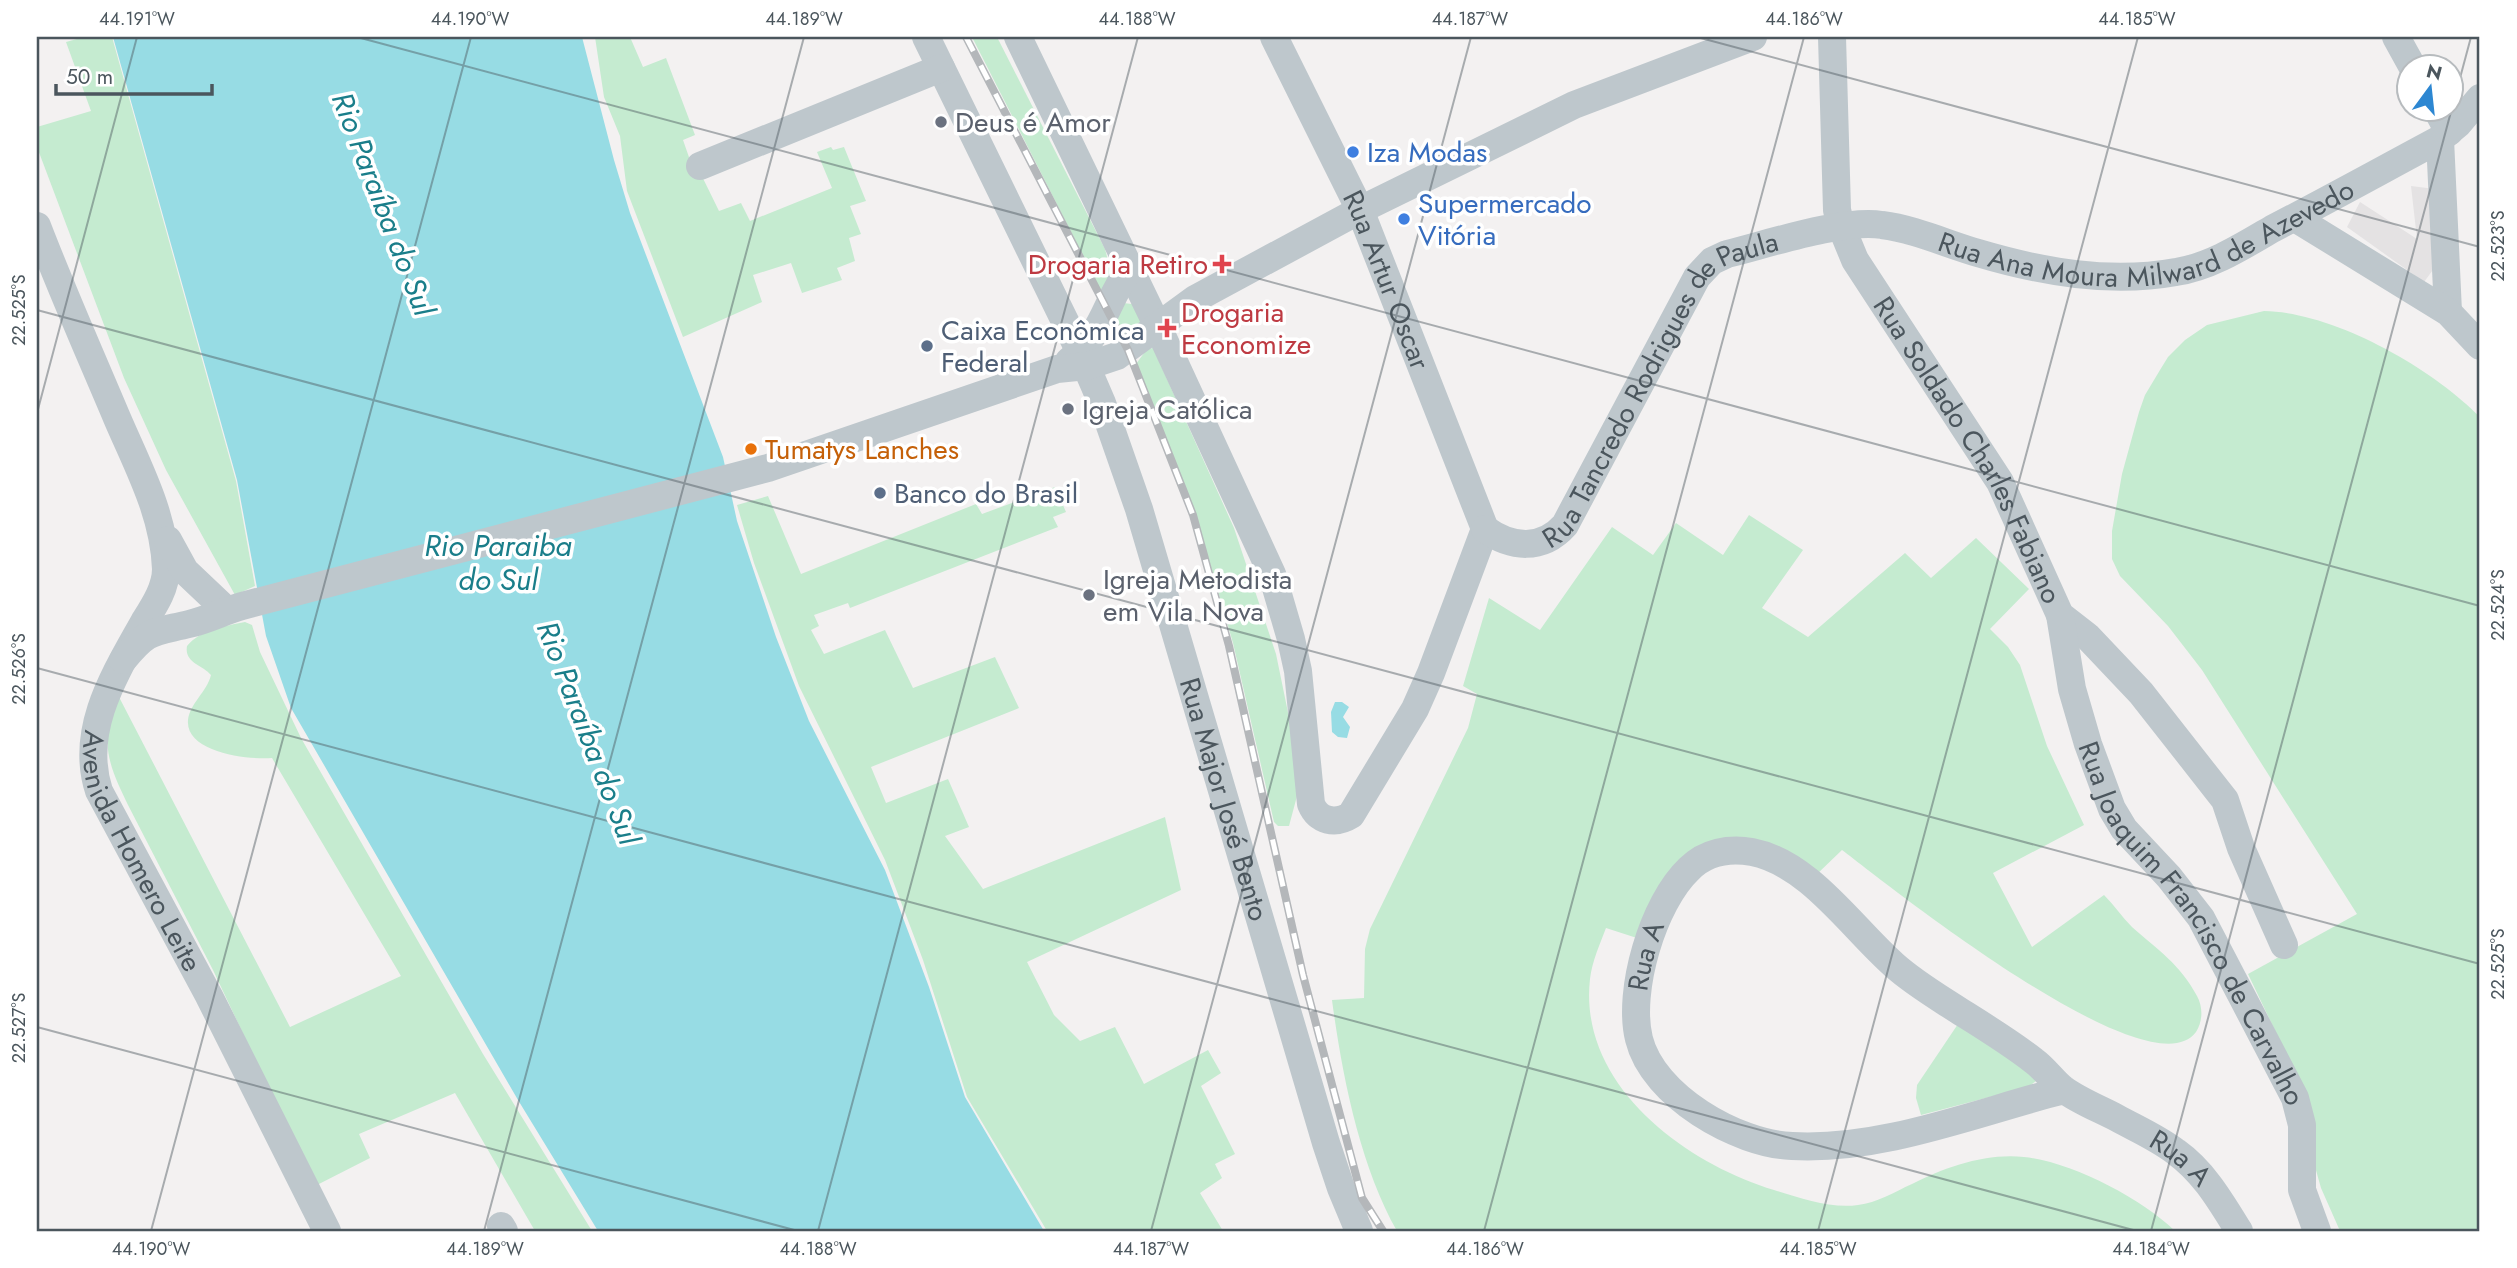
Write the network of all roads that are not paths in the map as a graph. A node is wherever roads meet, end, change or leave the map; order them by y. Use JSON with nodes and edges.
{"nodes":[{"id":1,"x":926,"y":37,"type":"edge"},
{"id":2,"x":1018,"y":37,"type":"edge"},
{"id":3,"x":1274,"y":37,"type":"edge"},
{"id":4,"x":1754,"y":37,"type":"edge"},
{"id":5,"x":1832,"y":37,"type":"edge"},
{"id":6,"x":941,"y":68,"type":"junction"},
{"id":7,"x":2480,"y":98,"type":"edge"},
{"id":8,"x":2442,"y":126,"type":"edge"},
{"id":9,"x":699,"y":166,"type":"dead end"},
{"id":10,"x":1360,"y":210,"type":"junction"},
{"id":11,"x":2295,"y":218,"type":"junction"},
{"id":12,"x":37,"y":226,"type":"edge"},
{"id":13,"x":1841,"y":226,"type":"junction"},
{"id":14,"x":1130,"y":268,"type":"junction"},
{"id":15,"x":2448,"y":313,"type":"junction"},
{"id":16,"x":1158,"y":327,"type":"junction"},
{"id":17,"x":2480,"y":346,"type":"edge"},
{"id":18,"x":1084,"y":359,"type":"junction"},
{"id":19,"x":156,"y":509,"type":"junction"},
{"id":20,"x":1485,"y":529,"type":"junction"},
{"id":21,"x":156,"y":601,"type":"junction"},
{"id":22,"x":234,"y":606,"type":"junction"},
{"id":23,"x":2060,"y":615,"type":"junction"},
{"id":24,"x":190,"y":624,"type":"junction"},
{"id":25,"x":123,"y":660,"type":"junction"},
{"id":26,"x":2284,"y":945,"type":"dead end"},
{"id":27,"x":2064,"y":1090,"type":"junction"},
{"id":28,"x":327,"y":1231,"type":"edge"},
{"id":29,"x":1359,"y":1231,"type":"edge"},
{"id":30,"x":2239,"y":1231,"type":"edge"},
{"id":31,"x":2317,"y":1231,"type":"edge"}],
"edges":[{"from":1,"to":6,"type":"street","name":"Rua Major José Bento"},
{"from":2,"to":14,"type":"street"},
{"from":3,"to":10,"type":"street","name":"Rua Artur Oscar"},
{"from":4,"to":10,"type":"street"},
{"from":5,"to":13,"type":"street","name":"Rua Soldado Charles Fabiano"},
{"from":6,"to":9,"type":"street"},
{"from":6,"to":18,"type":"street","name":"Rua Major José Bento"},
{"from":7,"to":8,"type":"street","name":"Rua Ana Moura Milward de Azevedo"},
{"from":8,"to":11,"type":"street","name":"Rua Ana Moura Milward de Azevedo"},
{"from":8,"to":15,"type":"street"},
{"from":10,"to":16,"type":"street"},
{"from":10,"to":20,"type":"street","name":"Rua Artur Oscar"},
{"from":11,"to":13,"type":"street","name":"Rua Ana Moura Milward de Azevedo"},
{"from":11,"to":15,"type":"street"},
{"from":12,"to":19,"type":"street","name":"Avenida Homero Leite"},
{"from":13,"to":20,"type":"street","name":"Rua Tancredo Rodrigues de Paula"},
{"from":13,"to":23,"type":"street","name":"Rua Soldado Charles Fabiano"},
{"from":14,"to":16,"type":"street"},
{"from":14,"to":18,"type":"street"},
{"from":15,"to":17,"type":"street"},
{"from":16,"to":18,"type":"street"},
{"from":16,"to":20,"type":"street"},
{"from":18,"to":22,"type":"street"},
{"from":18,"to":29,"type":"street","name":"Rua Major José Bento"},
{"from":19,"to":21,"type":"street","name":"Avenida Homero Leite"},
{"from":19,"to":22,"type":"street"},
{"from":21,"to":22,"type":"street"},
{"from":21,"to":24,"type":"street"},
{"from":21,"to":25,"type":"street","name":"Avenida Homero Leite"},
{"from":22,"to":24,"type":"street"},
{"from":23,"to":26,"type":"street","name":"Rua Soldado Charles Fabiano"},
{"from":23,"to":31,"type":"street","name":"Rua Joaquim Francisco de Carvalho"},
{"from":24,"to":25,"type":"street"},
{"from":25,"to":28,"type":"street","name":"Avenida Homero Leite"},
{"from":27,"to":27,"type":"street","name":"Rua A"},
{"from":27,"to":30,"type":"street","name":"Rua A"}]}
